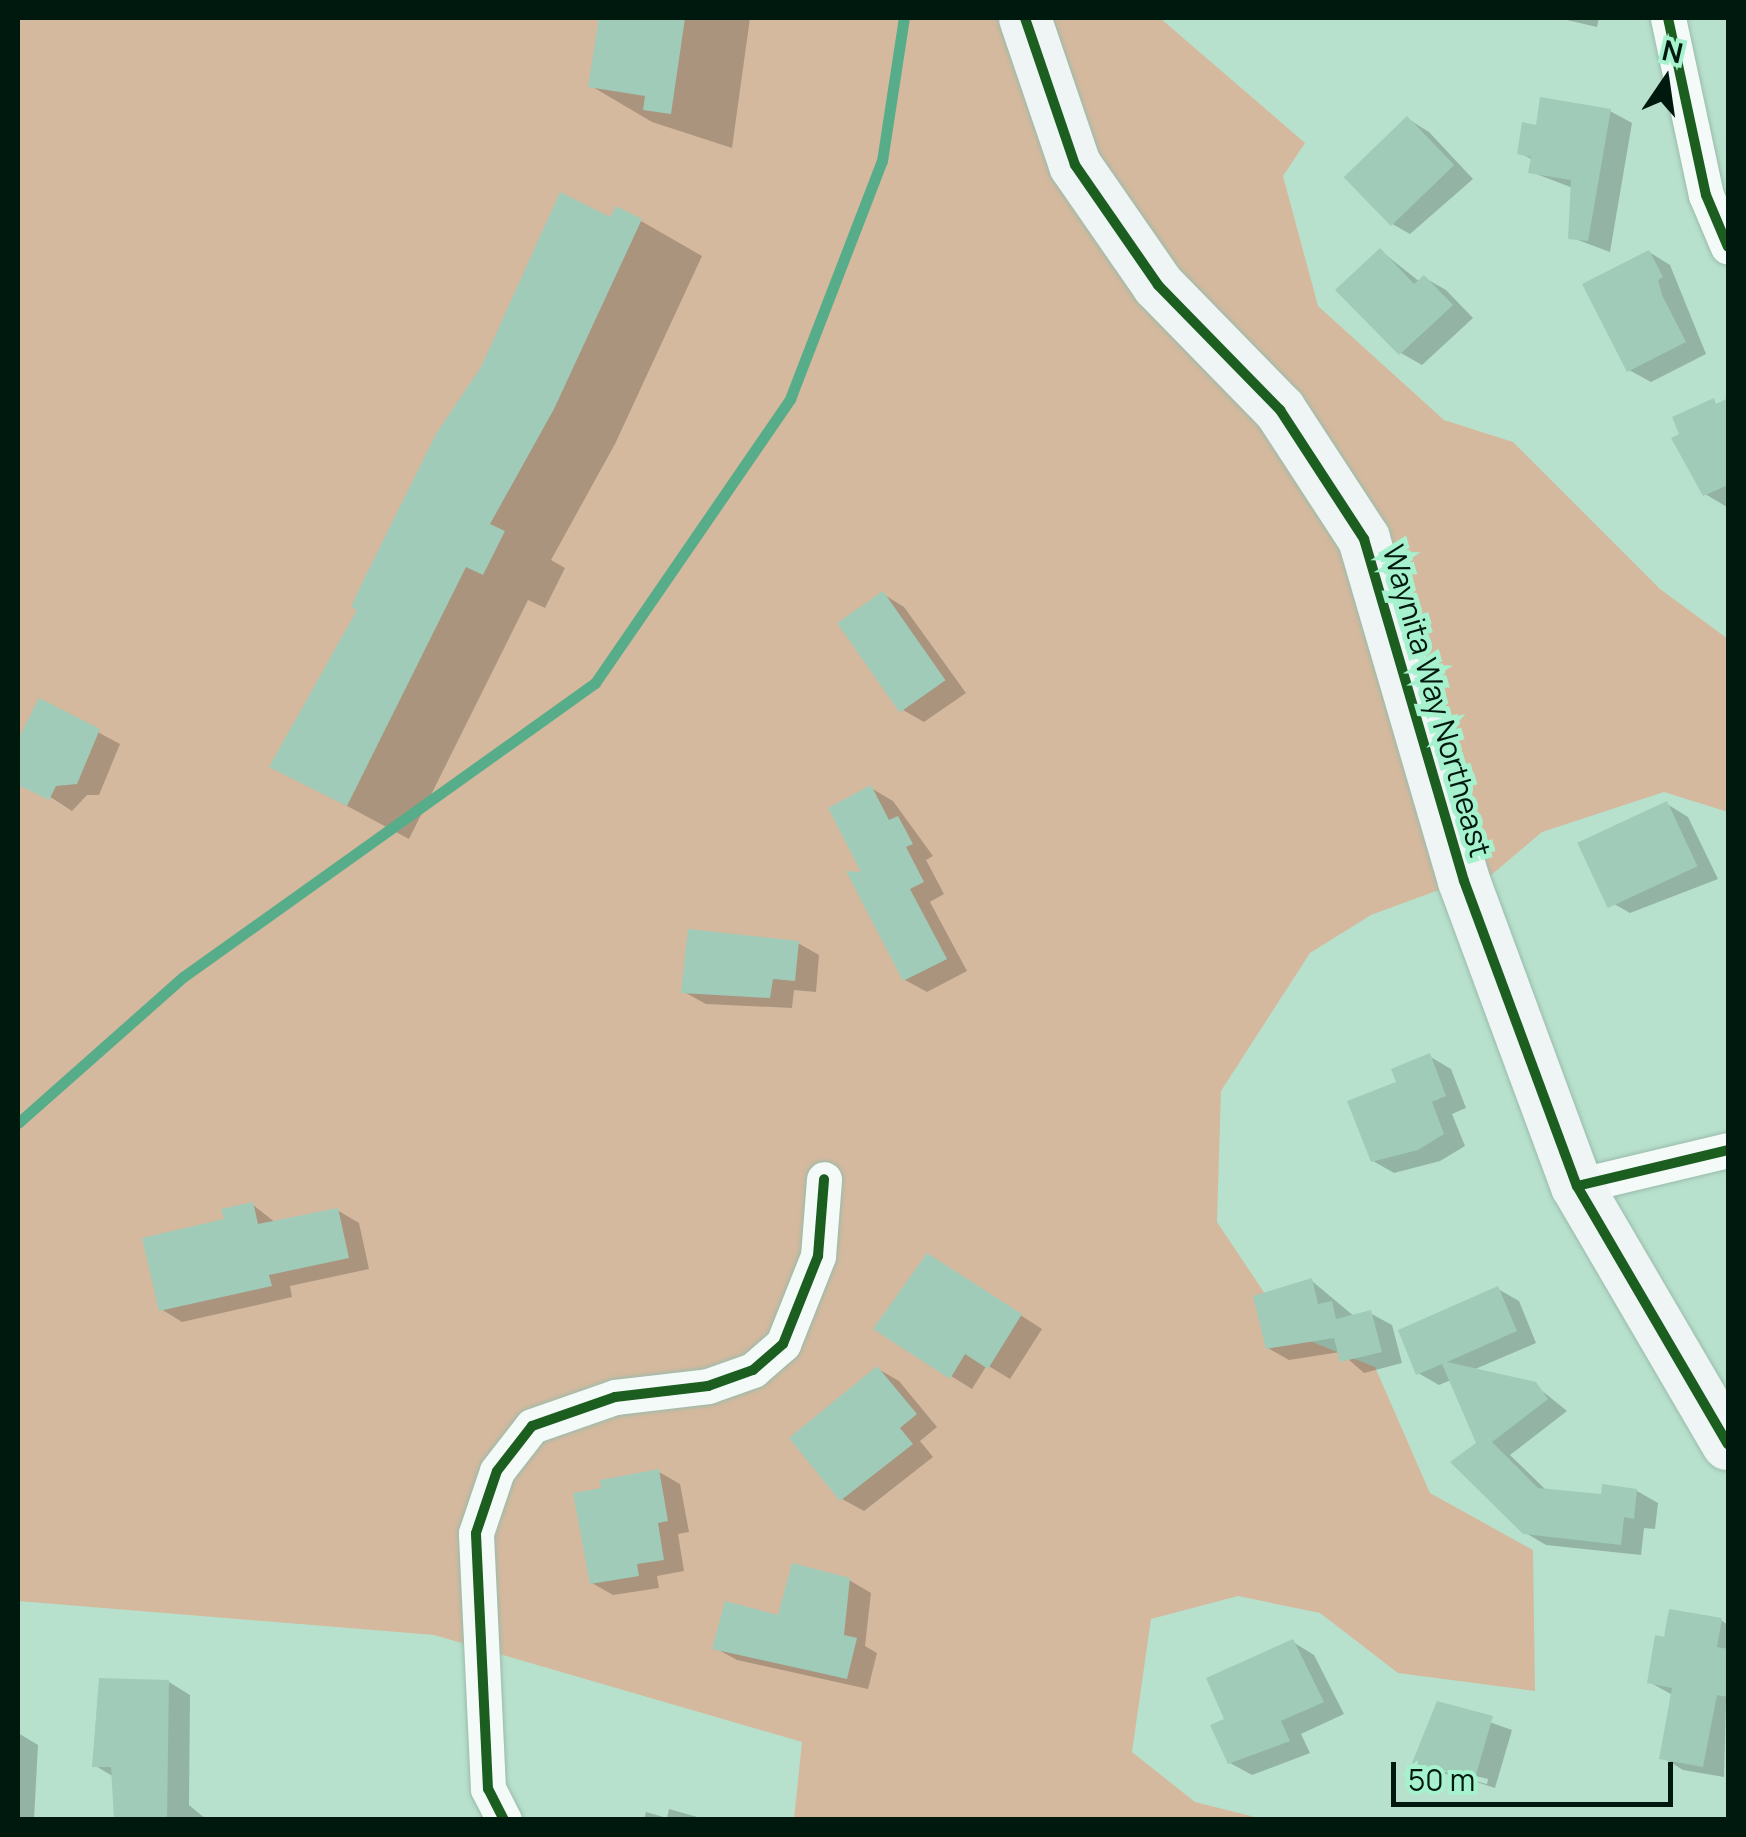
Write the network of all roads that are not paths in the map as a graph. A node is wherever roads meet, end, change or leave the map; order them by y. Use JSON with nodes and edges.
{"nodes":[{"id":1,"x":1025,"y":18,"type":"edge"},
{"id":2,"x":1668,"y":18,"type":"edge"},
{"id":3,"x":1728,"y":247,"type":"edge"},
{"id":4,"x":1728,"y":1150,"type":"edge"},
{"id":5,"x":824,"y":1179,"type":"dead end"},
{"id":6,"x":1577,"y":1186,"type":"junction"},
{"id":7,"x":1728,"y":1444,"type":"edge"},
{"id":8,"x":504,"y":1820,"type":"edge"}],
"edges":[{"from":1,"to":6,"type":"main road","name":"Waynita Way Northeast"},
{"from":2,"to":3,"type":"street"},
{"from":4,"to":6,"type":"street"},
{"from":5,"to":8,"type":"street"},
{"from":6,"to":7,"type":"main road","name":"Waynita Way Northeast"}]}
